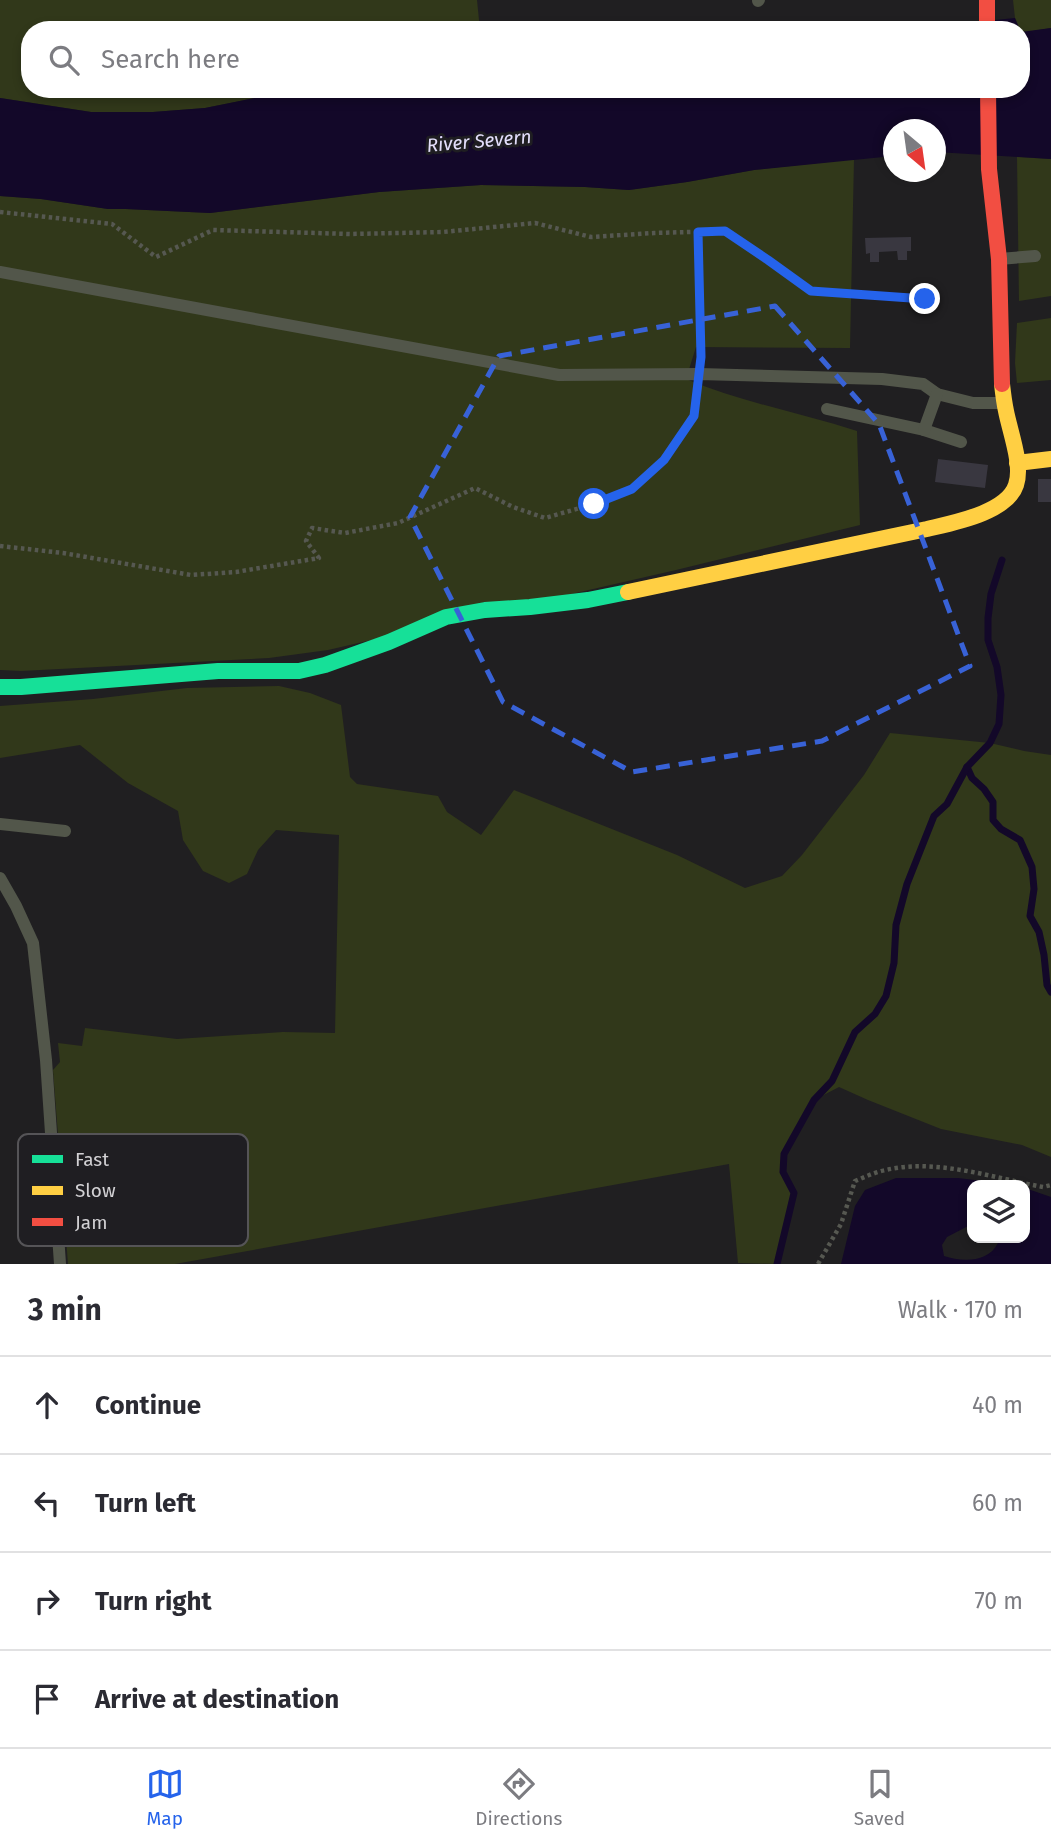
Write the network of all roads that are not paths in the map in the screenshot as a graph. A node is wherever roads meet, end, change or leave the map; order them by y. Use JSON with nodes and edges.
{"nodes":[{"id":1,"x":987,"y":0,"type":"edge"},
{"id":2,"x":987,"y":21,"type":"edge"},
{"id":3,"x":988,"y":98,"type":"edge"},
{"id":4,"x":1035,"y":256,"type":"dead end"},
{"id":5,"x":999,"y":259,"type":"junction"},
{"id":6,"x":0,"y":272,"type":"edge"},
{"id":7,"x":937,"y":394,"type":"junction"},
{"id":8,"x":1004,"y":403,"type":"junction"},
{"id":9,"x":827,"y":409,"type":"dead end"},
{"id":10,"x":924,"y":430,"type":"junction"},
{"id":11,"x":961,"y":442,"type":"dead end"},
{"id":12,"x":1051,"y":459,"type":"edge"},
{"id":13,"x":1017,"y":463,"type":"junction"},
{"id":14,"x":0,"y":687,"type":"edge"},
{"id":15,"x":0,"y":824,"type":"edge"},
{"id":16,"x":65,"y":831,"type":"dead end"},
{"id":17,"x":0,"y":878,"type":"edge"},
{"id":18,"x":51,"y":1134,"type":"edge"},
{"id":19,"x":59,"y":1246,"type":"edge"},
{"id":20,"x":60,"y":1264,"type":"edge"}],
"edges":[{"from":1,"to":2,"type":"street"},
{"from":3,"to":5,"type":"street"},
{"from":4,"to":5,"type":"lane"},
{"from":5,"to":8,"type":"street"},
{"from":6,"to":7,"type":"lane"},
{"from":7,"to":8,"type":"lane"},
{"from":7,"to":10,"type":"lane"},
{"from":8,"to":13,"type":"street"},
{"from":9,"to":10,"type":"lane"},
{"from":10,"to":11,"type":"lane"},
{"from":12,"to":13,"type":"street"},
{"from":13,"to":14,"type":"street"},
{"from":15,"to":16,"type":"lane"},
{"from":17,"to":18,"type":"lane"},
{"from":19,"to":20,"type":"lane"}]}
